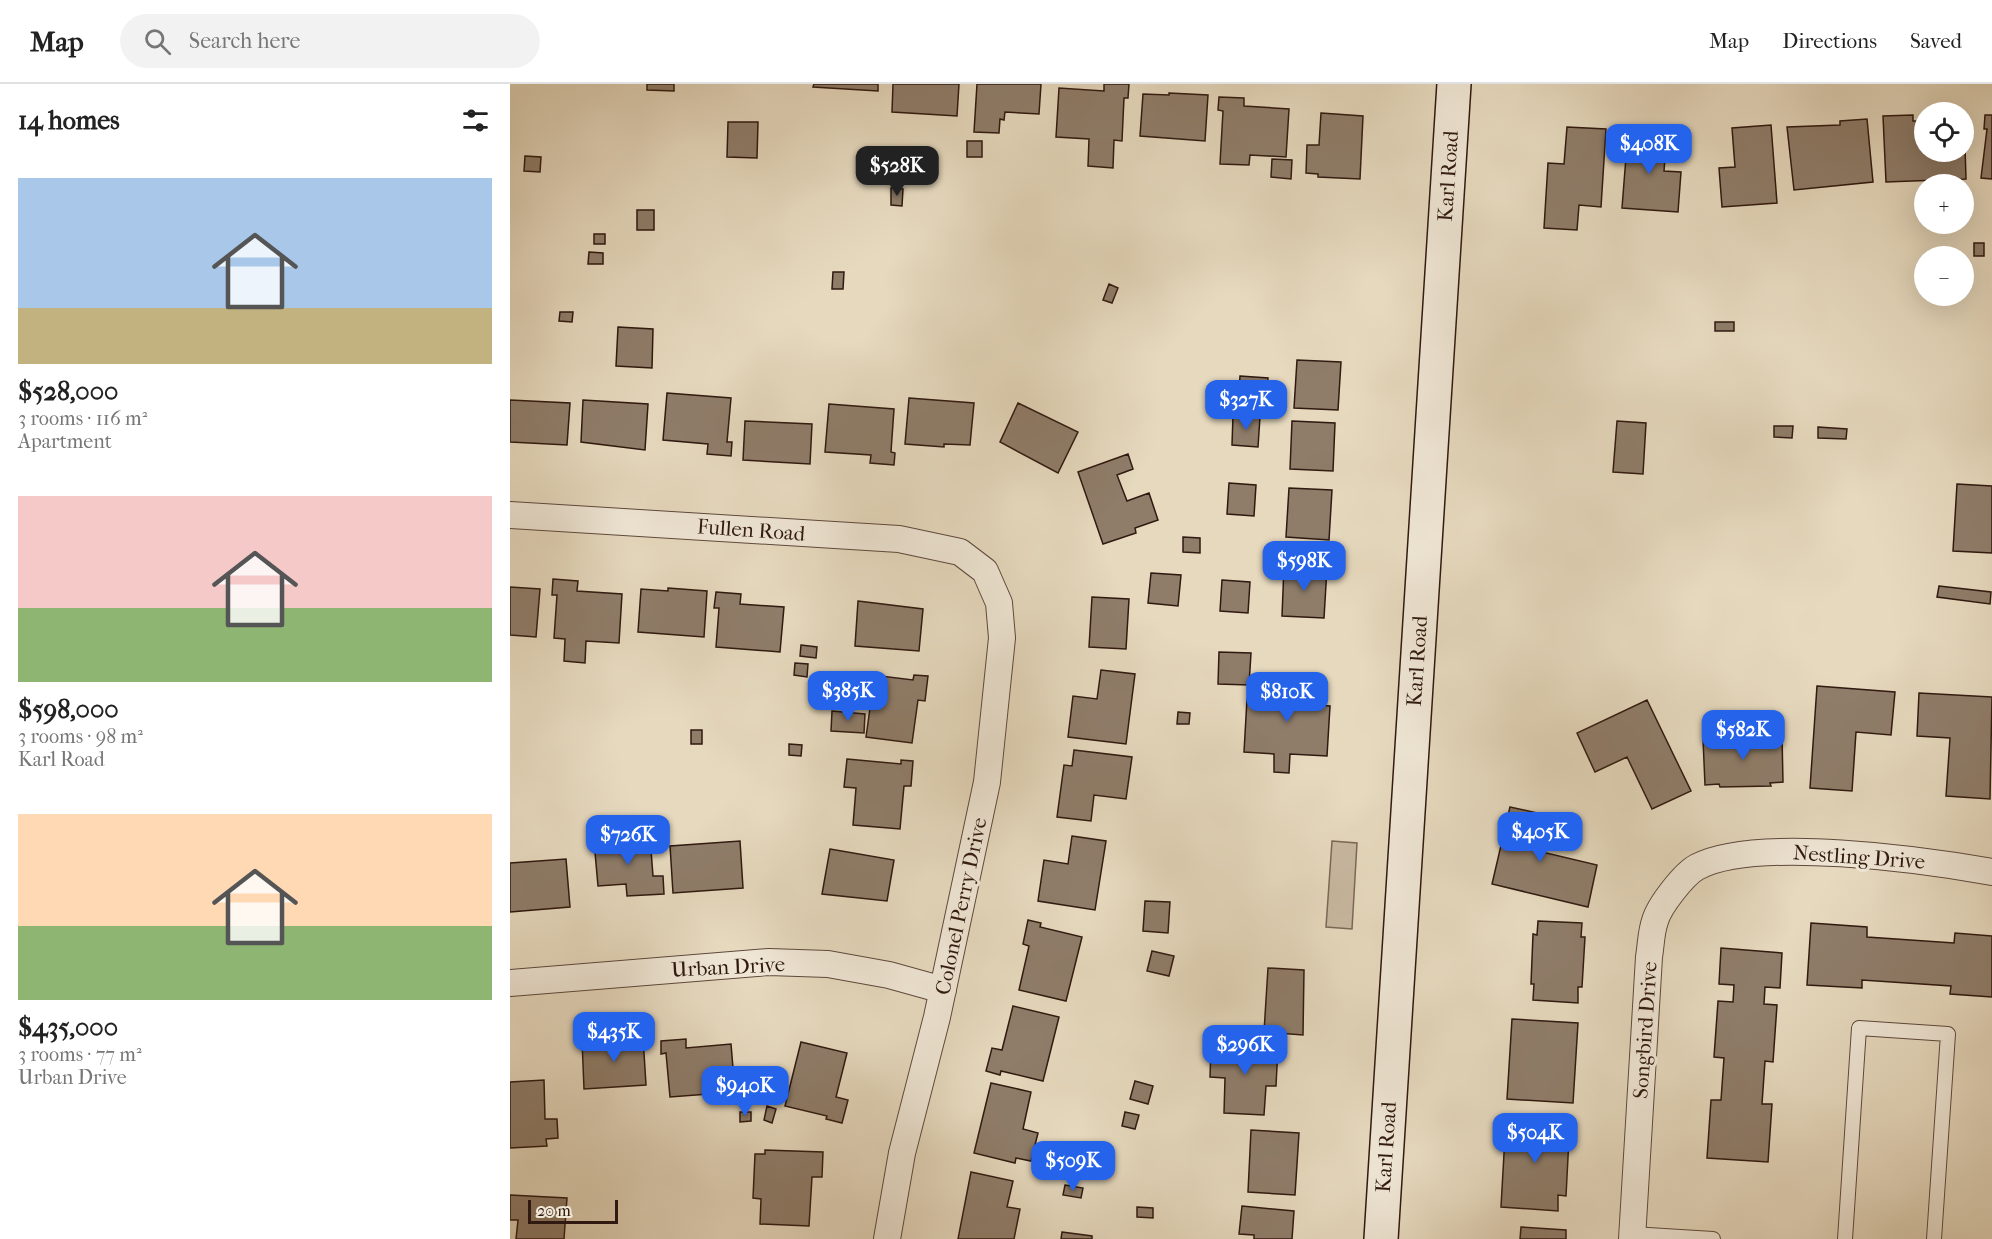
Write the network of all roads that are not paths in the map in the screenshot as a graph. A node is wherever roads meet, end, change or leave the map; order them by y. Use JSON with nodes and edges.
{"nodes":[{"id":1,"x":1454,"y":84,"type":"edge"},
{"id":2,"x":510,"y":515,"type":"edge"},
{"id":3,"x":985,"y":571,"type":"joint"},
{"id":4,"x":1726,"y":856,"type":"joint"},
{"id":5,"x":1992,"y":872,"type":"edge"},
{"id":6,"x":510,"y":983,"type":"edge"},
{"id":7,"x":943,"y":990,"type":"junction"},
{"id":8,"x":1632,"y":1236,"type":"edge"},
{"id":9,"x":886,"y":1239,"type":"edge"},
{"id":10,"x":1381,"y":1239,"type":"edge"},
{"id":11,"x":1713,"y":1239,"type":"edge"},
{"id":12,"x":1845,"y":1239,"type":"edge"},
{"id":13,"x":1934,"y":1239,"type":"edge"}],
"edges":[{"from":1,"to":10,"type":"main road","name":"Karl Road"},
{"from":2,"to":3,"type":"street","name":"Fullen Road"},
{"from":3,"to":7,"type":"street","name":"Colonel Perry Drive"},
{"from":4,"to":5,"type":"street","name":"Nestling Drive"},
{"from":4,"to":8,"type":"street","name":"Songbird Drive"},
{"from":6,"to":7,"type":"street","name":"Urban Drive"},
{"from":7,"to":9,"type":"street","name":"Colonel Perry Drive"},
{"from":8,"to":11,"type":"lane"},
{"from":12,"to":13,"type":"lane"}]}
